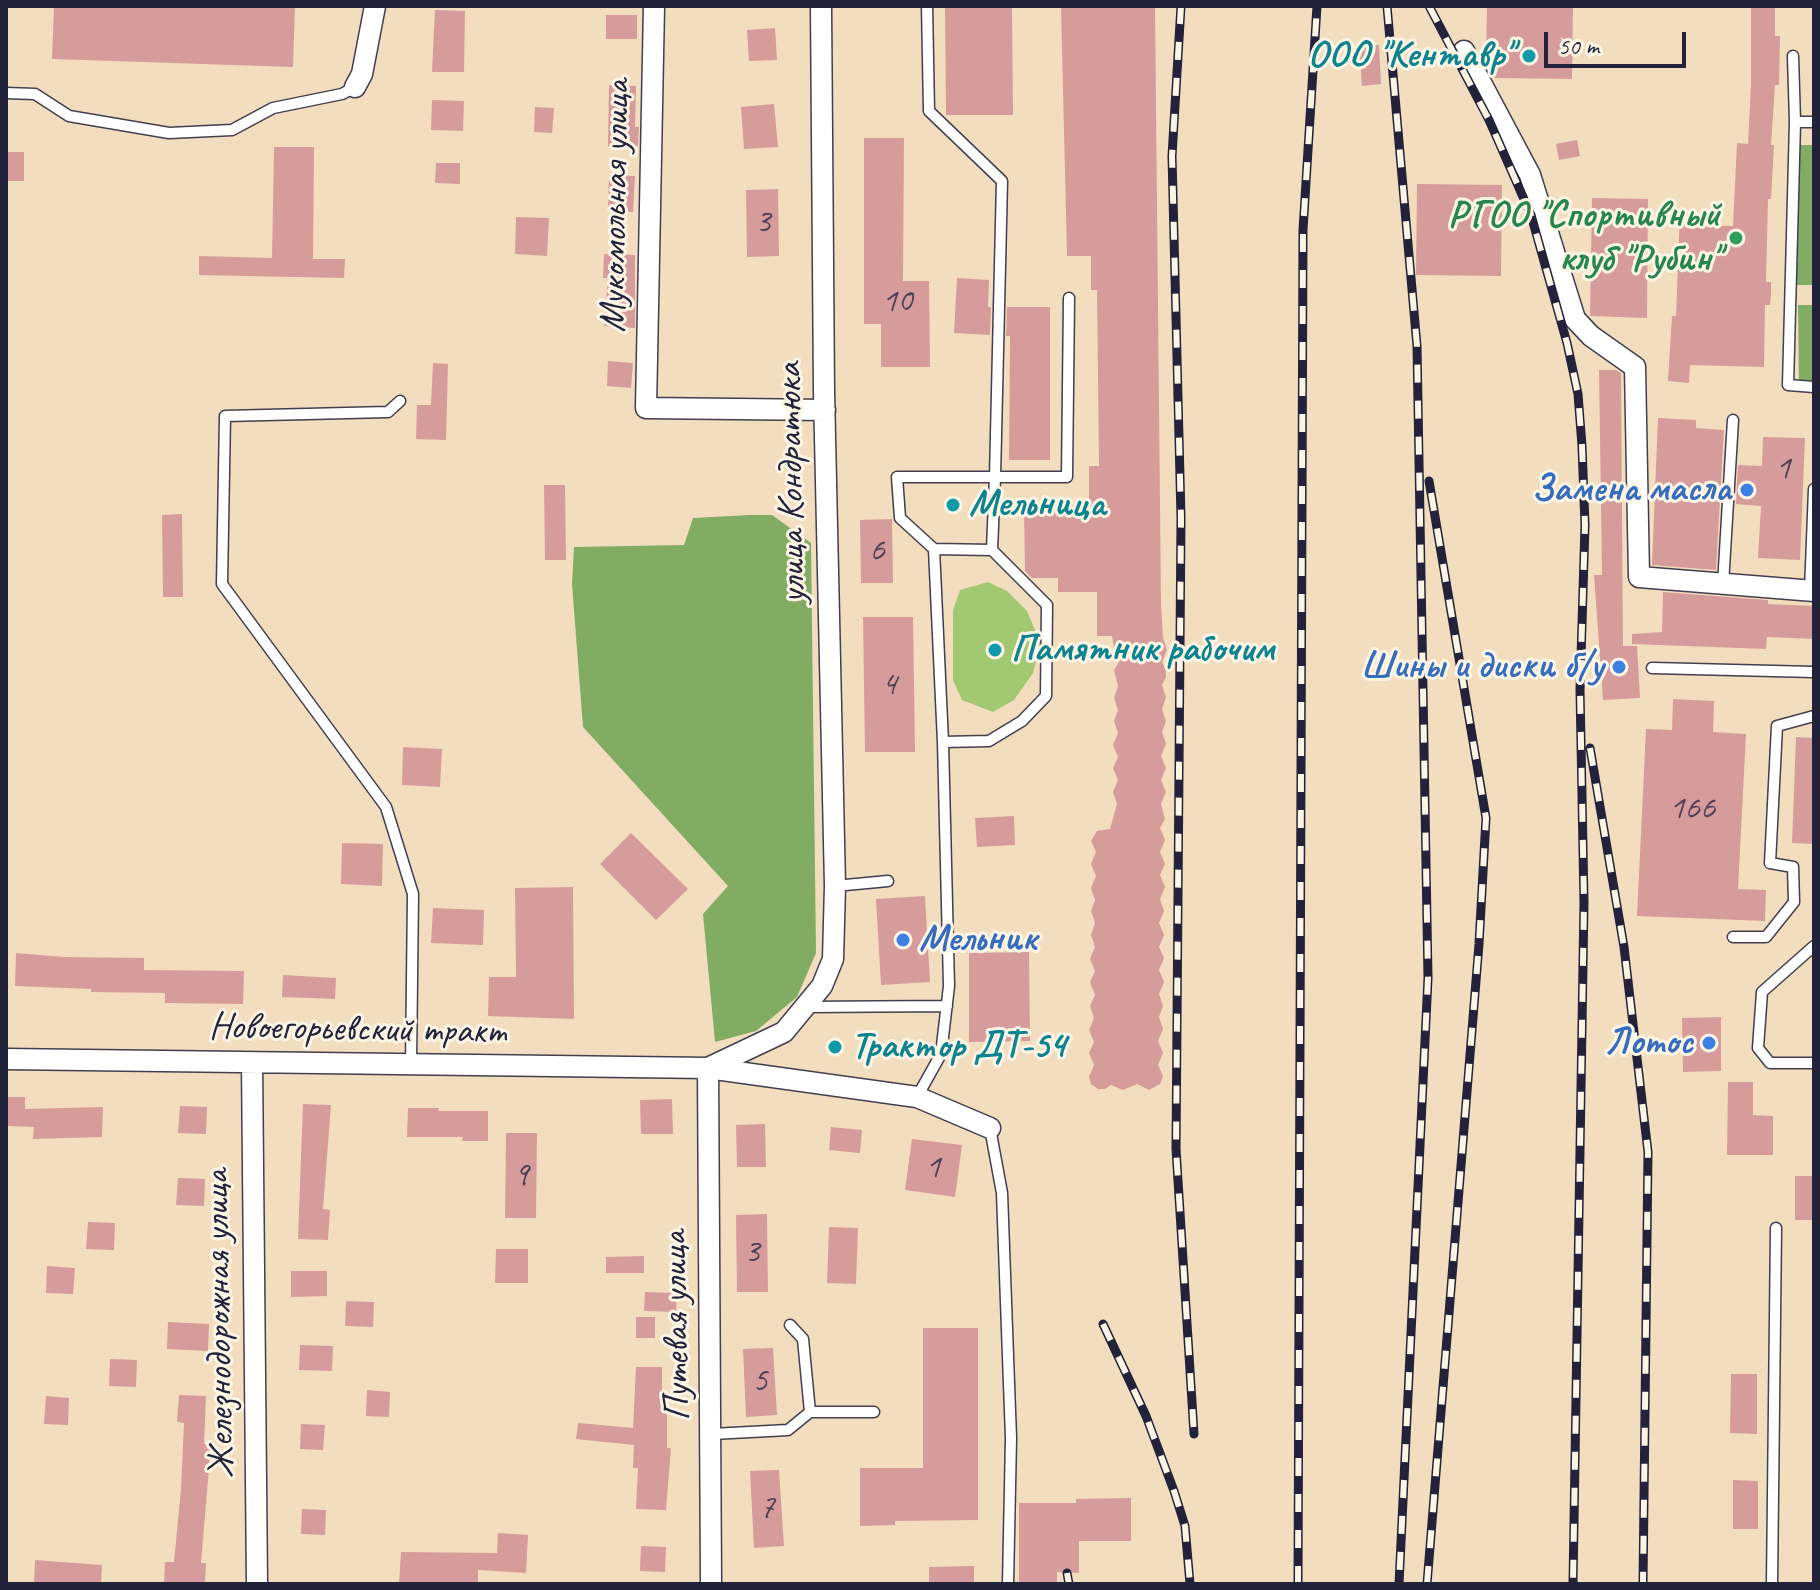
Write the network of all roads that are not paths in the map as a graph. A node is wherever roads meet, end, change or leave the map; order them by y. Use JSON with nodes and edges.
{"nodes":[{"id":1,"x":375,"y":6,"type":"edge"},
{"id":2,"x":654,"y":6,"type":"edge"},
{"id":3,"x":821,"y":6,"type":"edge"},
{"id":4,"x":927,"y":6,"type":"edge"},
{"id":5,"x":1464,"y":51,"type":"dead end"},
{"id":6,"x":1793,"y":56,"type":"dead end"},
{"id":7,"x":355,"y":87,"type":"joint"},
{"id":8,"x":6,"y":93,"type":"edge"},
{"id":9,"x":1795,"y":122,"type":"junction"},
{"id":10,"x":1814,"y":122,"type":"edge"},
{"id":11,"x":1069,"y":298,"type":"dead end"},
{"id":12,"x":1814,"y":387,"type":"edge"},
{"id":13,"x":400,"y":401,"type":"dead end"},
{"id":14,"x":825,"y":410,"type":"junction"},
{"id":15,"x":1733,"y":420,"type":"dead end"},
{"id":16,"x":995,"y":477,"type":"junction"},
{"id":17,"x":1814,"y":489,"type":"edge"},
{"id":18,"x":934,"y":549,"type":"junction"},
{"id":19,"x":992,"y":550,"type":"junction"},
{"id":20,"x":1723,"y":584,"type":"junction"},
{"id":21,"x":1812,"y":591,"type":"edge"},
{"id":22,"x":1652,"y":668,"type":"dead end"},
{"id":23,"x":1814,"y":672,"type":"edge"},
{"id":24,"x":1814,"y":716,"type":"edge"},
{"id":25,"x":943,"y":742,"type":"junction"},
{"id":26,"x":888,"y":881,"type":"dead end"},
{"id":27,"x":835,"y":886,"type":"junction"},
{"id":28,"x":1733,"y":937,"type":"dead end"},
{"id":29,"x":1814,"y":946,"type":"edge"},
{"id":30,"x":833,"y":959,"type":"joint"},
{"id":31,"x":947,"y":1006,"type":"junction"},
{"id":32,"x":806,"y":1007,"type":"junction"},
{"id":33,"x":6,"y":1059,"type":"edge"},
{"id":34,"x":252,"y":1063,"type":"junction"},
{"id":35,"x":1814,"y":1063,"type":"edge"},
{"id":36,"x":411,"y":1065,"type":"junction"},
{"id":37,"x":708,"y":1068,"type":"junction"},
{"id":38,"x":917,"y":1097,"type":"junction"},
{"id":39,"x":990,"y":1128,"type":"joint"},
{"id":40,"x":1776,"y":1228,"type":"dead end"},
{"id":41,"x":790,"y":1325,"type":"dead end"},
{"id":42,"x":810,"y":1412,"type":"junction"},
{"id":43,"x":874,"y":1412,"type":"dead end"},
{"id":44,"x":712,"y":1434,"type":"junction"},
{"id":45,"x":257,"y":1584,"type":"edge"},
{"id":46,"x":711,"y":1584,"type":"edge"},
{"id":47,"x":1008,"y":1584,"type":"edge"},
{"id":48,"x":1772,"y":1584,"type":"edge"}],
"edges":[{"from":1,"to":7,"type":"street"},
{"from":2,"to":14,"type":"street","name":"Мукомольная улица"},
{"from":3,"to":14,"type":"street","name":"улица Кондратюка"},
{"from":4,"to":16,"type":"lane"},
{"from":5,"to":20,"type":"street"},
{"from":6,"to":9,"type":"lane"},
{"from":7,"to":8,"type":"lane"},
{"from":9,"to":10,"type":"lane"},
{"from":9,"to":12,"type":"lane"},
{"from":11,"to":16,"type":"lane"},
{"from":13,"to":36,"type":"lane"},
{"from":14,"to":27,"type":"street","name":"улица Кондратюка"},
{"from":15,"to":20,"type":"lane"},
{"from":16,"to":18,"type":"lane"},
{"from":16,"to":19,"type":"lane"},
{"from":17,"to":21,"type":"lane"},
{"from":18,"to":19,"type":"lane"},
{"from":18,"to":25,"type":"lane"},
{"from":19,"to":25,"type":"lane"},
{"from":20,"to":21,"type":"street"},
{"from":22,"to":23,"type":"lane"},
{"from":24,"to":28,"type":"lane"},
{"from":25,"to":31,"type":"lane"},
{"from":26,"to":27,"type":"lane"},
{"from":27,"to":30,"type":"street","name":"улица Кондратюка"},
{"from":29,"to":35,"type":"lane"},
{"from":30,"to":32,"type":"street","name":"Новоегорьевский тракт"},
{"from":31,"to":32,"type":"lane"},
{"from":31,"to":38,"type":"lane"},
{"from":32,"to":37,"type":"street","name":"Новоегорьевский тракт"},
{"from":33,"to":34,"type":"street","name":"Новоегорьевский тракт"},
{"from":34,"to":36,"type":"street","name":"Новоегорьевский тракт"},
{"from":34,"to":45,"type":"street","name":"Железнодорожная улица"},
{"from":36,"to":37,"type":"street","name":"Новоегорьевский тракт"},
{"from":37,"to":38,"type":"street","name":"Новоегорьевский тракт"},
{"from":37,"to":44,"type":"street","name":"Путевая улица"},
{"from":38,"to":39,"type":"street","name":"Новоегорьевский тракт"},
{"from":39,"to":47,"type":"lane"},
{"from":40,"to":48,"type":"lane"},
{"from":41,"to":42,"type":"lane"},
{"from":42,"to":43,"type":"lane"},
{"from":42,"to":44,"type":"lane"},
{"from":44,"to":46,"type":"street","name":"Путевая улица"}]}
